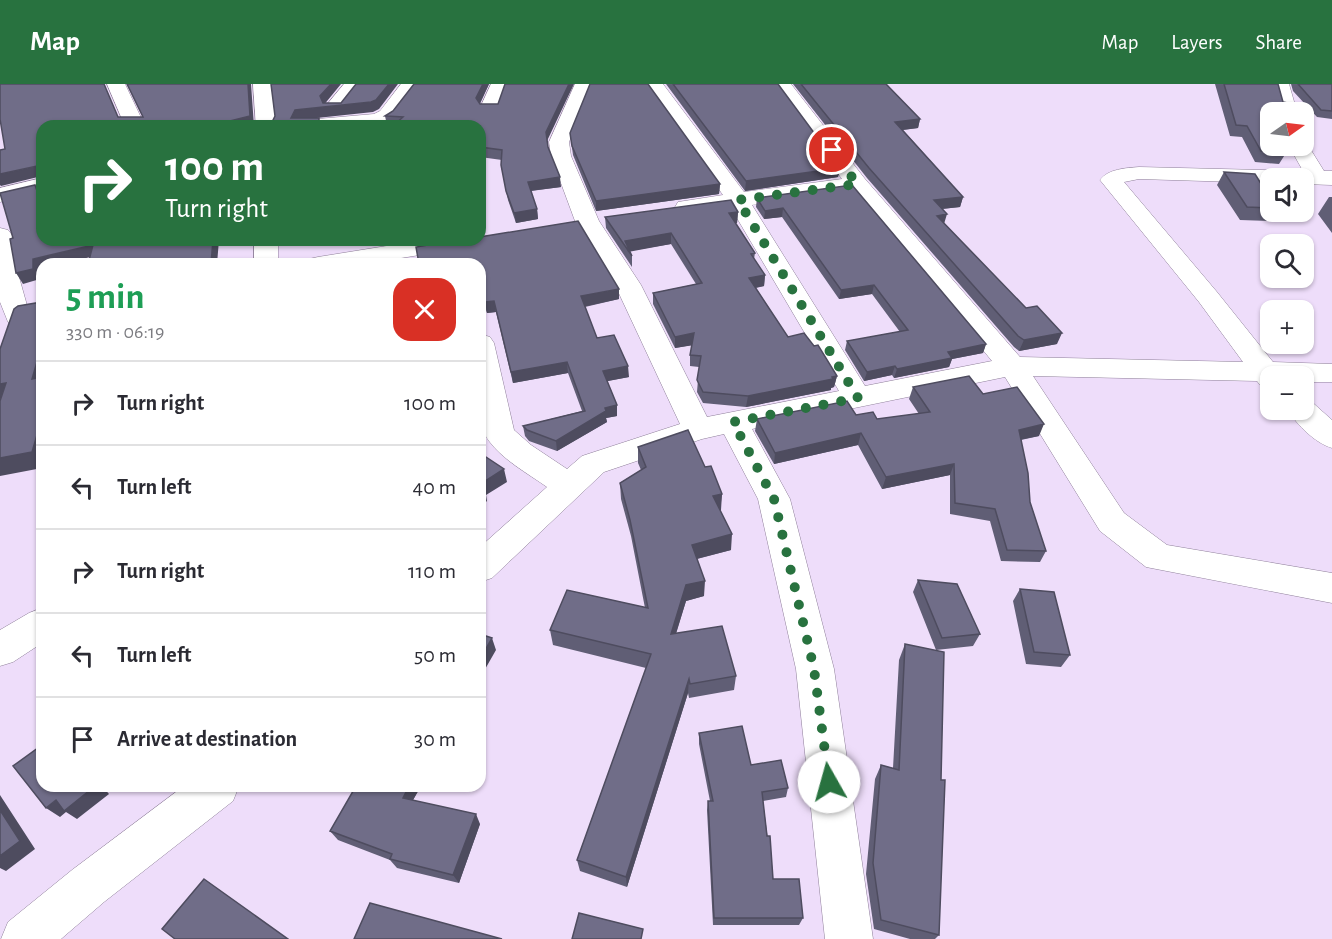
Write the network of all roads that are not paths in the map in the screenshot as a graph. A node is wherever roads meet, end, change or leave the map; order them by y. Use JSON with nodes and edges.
{"nodes":[{"id":1,"x":116,"y":84,"type":"edge"},
{"id":2,"x":262,"y":84,"type":"edge"},
{"id":3,"x":354,"y":84,"type":"edge"},
{"id":4,"x":411,"y":84,"type":"edge"},
{"id":5,"x":500,"y":84,"type":"edge"},
{"id":6,"x":584,"y":84,"type":"edge"},
{"id":7,"x":781,"y":84,"type":"edge"},
{"id":8,"x":1280,"y":84,"type":"edge"},
{"id":9,"x":661,"y":87,"type":"edge"},
{"id":10,"x":1285,"y":102,"type":"edge"},
{"id":11,"x":335,"y":107,"type":"edge"},
{"id":12,"x":490,"y":108,"type":"edge"},
{"id":13,"x":132,"y":120,"type":"edge"},
{"id":14,"x":265,"y":120,"type":"edge"},
{"id":15,"x":378,"y":120,"type":"edge"},
{"id":16,"x":1307,"y":156,"type":"edge"},
{"id":17,"x":1324,"y":178,"type":"edge"},
{"id":18,"x":857,"y":184,"type":"junction"},
{"id":19,"x":36,"y":186,"type":"edge"},
{"id":20,"x":0,"y":195,"type":"edge"},
{"id":21,"x":738,"y":200,"type":"junction"},
{"id":22,"x":668,"y":210,"type":"edge"},
{"id":23,"x":0,"y":235,"type":"edge"},
{"id":24,"x":457,"y":246,"type":"edge"},
{"id":25,"x":364,"y":258,"type":"edge"},
{"id":26,"x":20,"y":316,"type":"edge"},
{"id":27,"x":1012,"y":366,"type":"junction"},
{"id":28,"x":1260,"y":367,"type":"edge"},
{"id":29,"x":486,"y":370,"type":"edge"},
{"id":30,"x":1332,"y":372,"type":"edge"},
{"id":31,"x":1314,"y":373,"type":"edge"},
{"id":32,"x":1260,"y":375,"type":"edge"},
{"id":33,"x":858,"y":398,"type":"junction"},
{"id":34,"x":1314,"y":420,"type":"edge"},
{"id":35,"x":716,"y":426,"type":"junction"},
{"id":36,"x":1332,"y":437,"type":"edge"},
{"id":37,"x":569,"y":486,"type":"junction"},
{"id":38,"x":486,"y":562,"type":"edge"},
{"id":39,"x":1332,"y":588,"type":"edge"},
{"id":40,"x":36,"y":628,"type":"edge"},
{"id":41,"x":0,"y":650,"type":"edge"},
{"id":42,"x":210,"y":792,"type":"edge"},
{"id":43,"x":25,"y":939,"type":"edge"},
{"id":44,"x":849,"y":939,"type":"edge"}],
"edges":[{"from":1,"to":13,"type":"street"},
{"from":2,"to":14,"type":"street"},
{"from":3,"to":11,"type":"street"},
{"from":4,"to":15,"type":"street"},
{"from":5,"to":12,"type":"street"},
{"from":6,"to":35,"type":"street"},
{"from":7,"to":18,"type":"street"},
{"from":8,"to":10,"type":"street"},
{"from":9,"to":21,"type":"street"},
{"from":16,"to":17,"type":"street"},
{"from":17,"to":28,"type":"street"},
{"from":18,"to":21,"type":"street"},
{"from":18,"to":27,"type":"street"},
{"from":19,"to":20,"type":"street"},
{"from":21,"to":22,"type":"street"},
{"from":21,"to":33,"type":"street"},
{"from":23,"to":26,"type":"street"},
{"from":24,"to":25,"type":"street"},
{"from":27,"to":32,"type":"street"},
{"from":27,"to":33,"type":"street"},
{"from":27,"to":39,"type":"street"},
{"from":29,"to":37,"type":"street"},
{"from":30,"to":31,"type":"street"},
{"from":33,"to":35,"type":"street"},
{"from":34,"to":36,"type":"street"},
{"from":35,"to":37,"type":"street"},
{"from":35,"to":44,"type":"street"},
{"from":37,"to":38,"type":"street"},
{"from":40,"to":41,"type":"street"},
{"from":42,"to":43,"type":"street"}]}
